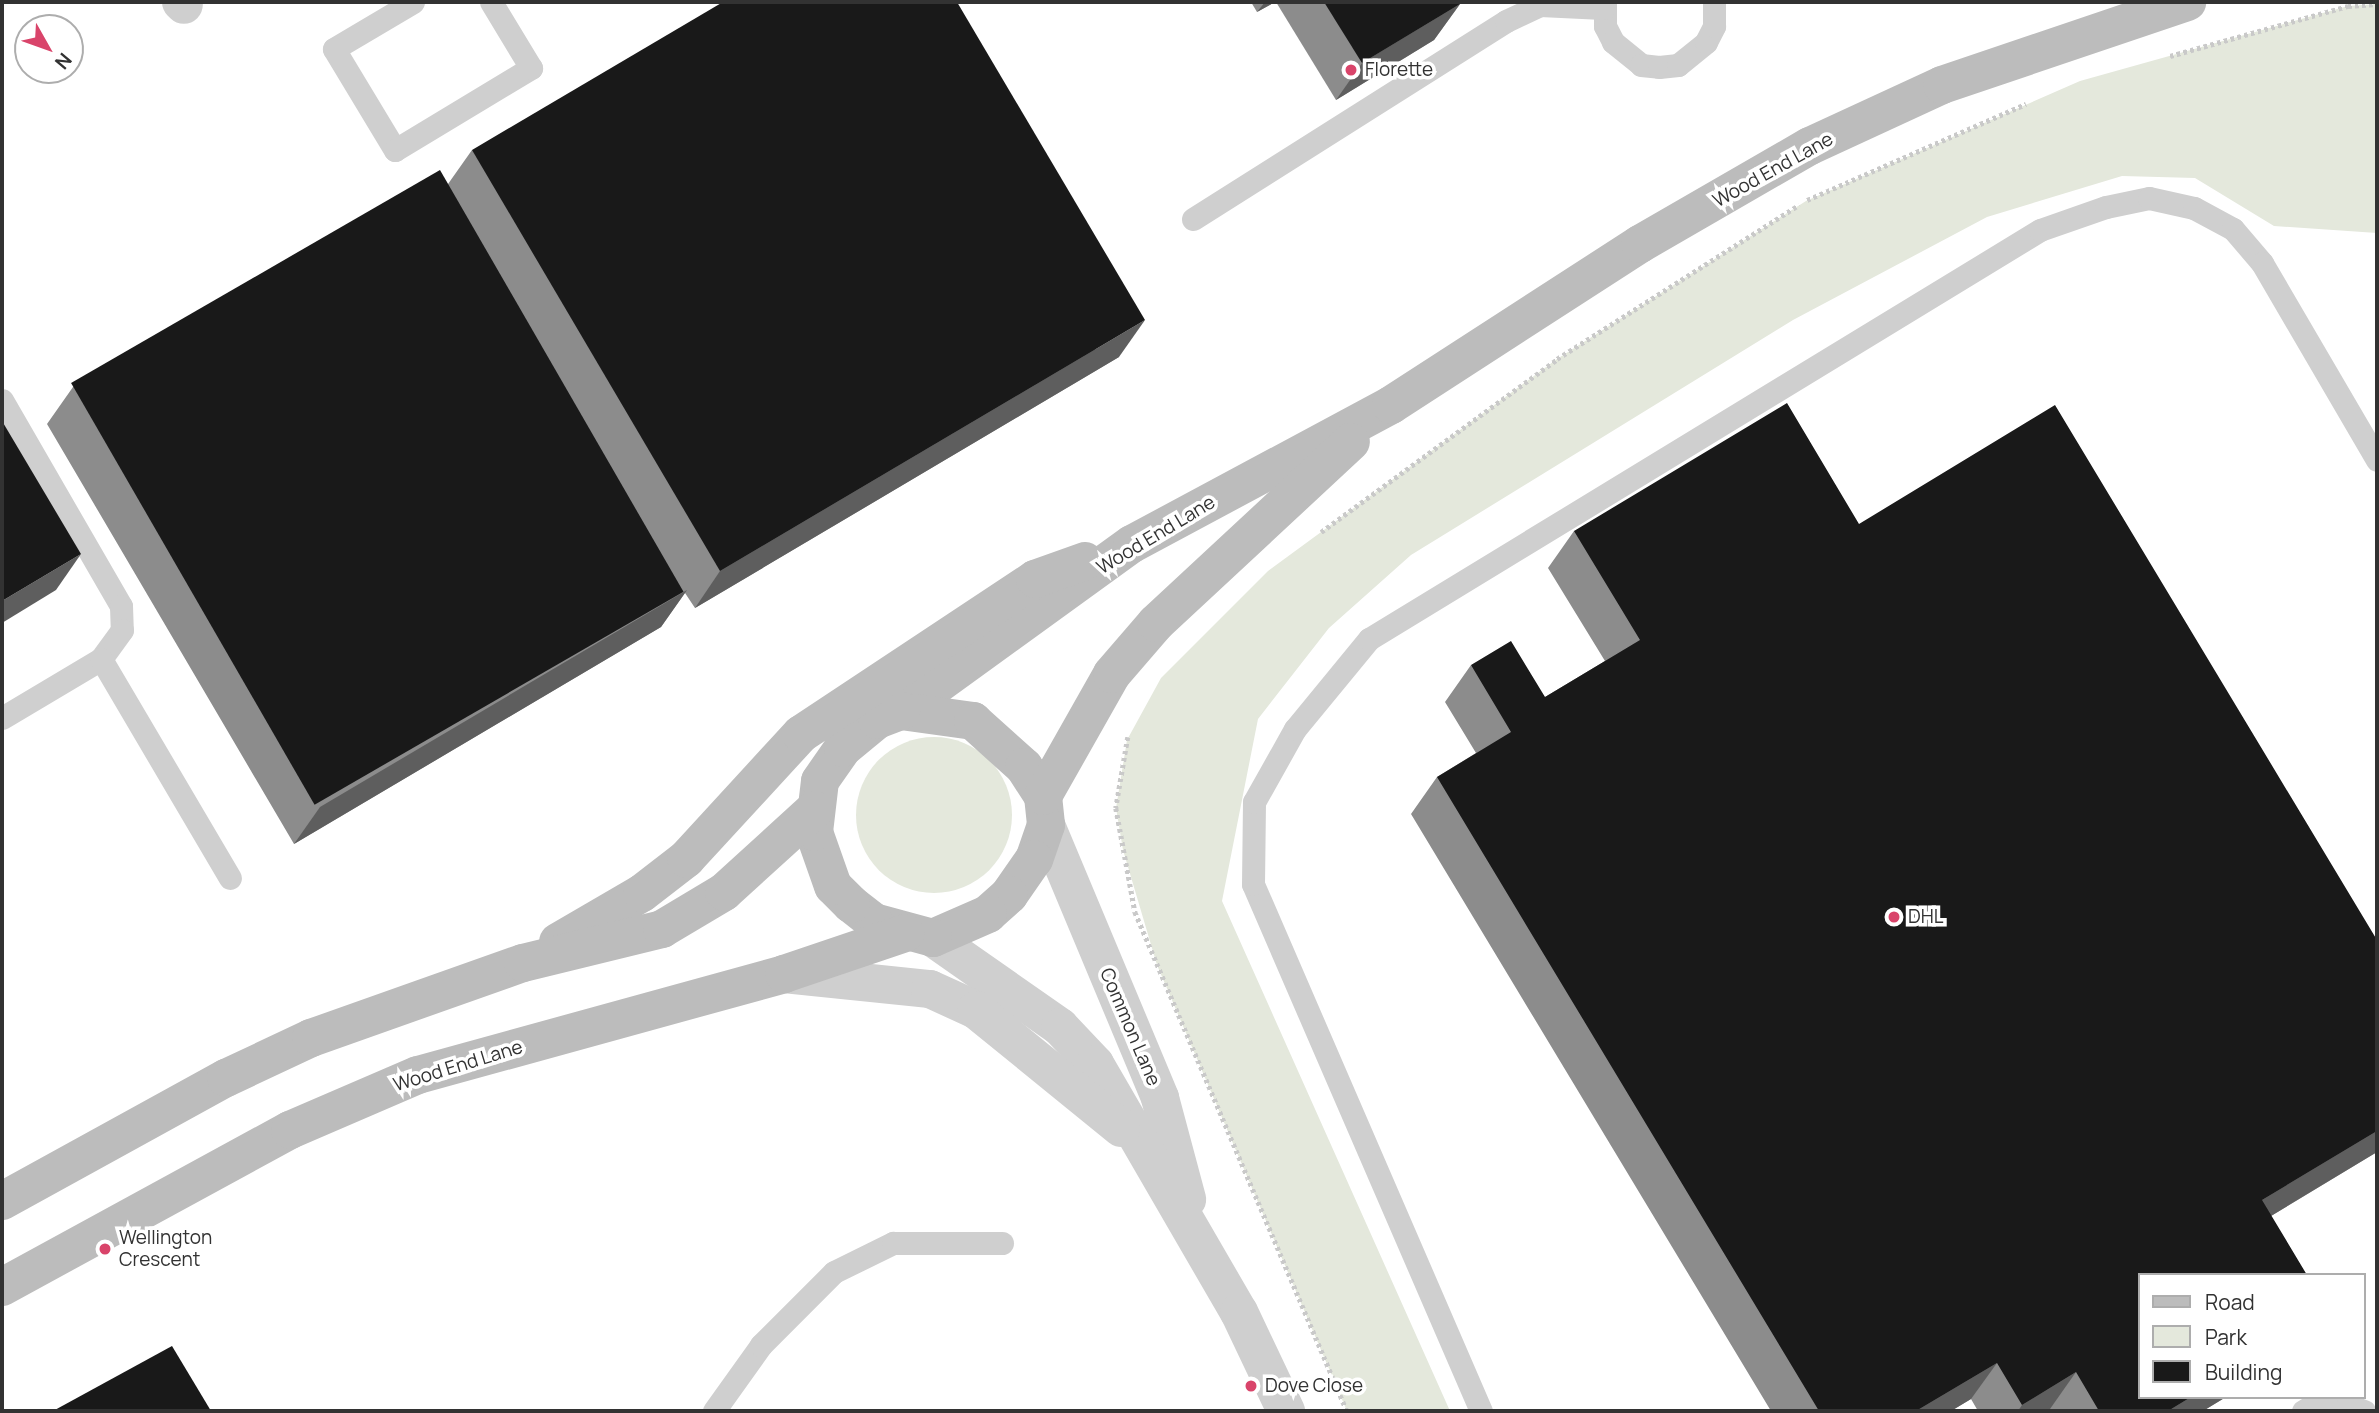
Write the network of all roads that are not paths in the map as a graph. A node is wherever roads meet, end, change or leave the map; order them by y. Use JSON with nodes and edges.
{"nodes":[{"id":1,"x":413,"y":2,"type":"edge"},
{"id":2,"x":491,"y":2,"type":"edge"},
{"id":3,"x":1714,"y":2,"type":"edge"},
{"id":4,"x":2187,"y":2,"type":"edge"},
{"id":5,"x":1604,"y":5,"type":"edge"},
{"id":6,"x":1193,"y":219,"type":"dead end"},
{"id":7,"x":2,"y":400,"type":"edge"},
{"id":8,"x":1391,"y":405,"type":"junction"},
{"id":9,"x":2377,"y":460,"type":"edge"},
{"id":10,"x":1132,"y":544,"type":"junction"},
{"id":11,"x":101,"y":659,"type":"junction"},
{"id":12,"x":901,"y":711,"type":"junction"},
{"id":13,"x":2,"y":718,"type":"edge"},
{"id":14,"x":814,"y":810,"type":"junction"},
{"id":15,"x":1044,"y":811,"type":"junction"},
{"id":16,"x":230,"y":878,"type":"dead end"},
{"id":17,"x":919,"y":936,"type":"junction"},
{"id":18,"x":523,"y":963,"type":"junction"},
{"id":19,"x":784,"y":974,"type":"junction"},
{"id":20,"x":1136,"y":1141,"type":"junction"},
{"id":21,"x":2,"y":1201,"type":"edge"},
{"id":22,"x":1196,"y":1235,"type":"junction"},
{"id":23,"x":1002,"y":1243,"type":"dead end"},
{"id":24,"x":2,"y":1287,"type":"edge"},
{"id":25,"x":2324,"y":1399,"type":"edge"},
{"id":26,"x":2332,"y":1399,"type":"edge"},
{"id":27,"x":714,"y":1411,"type":"edge"},
{"id":28,"x":1286,"y":1411,"type":"edge"},
{"id":29,"x":1481,"y":1411,"type":"edge"},
{"id":30,"x":2303,"y":1411,"type":"edge"},
{"id":31,"x":2364,"y":1411,"type":"edge"}],
"edges":[{"from":1,"to":2,"type":"lane"},
{"from":3,"to":5,"type":"lane"},
{"from":4,"to":8,"type":"street","name":"Wood End Lane"},
{"from":5,"to":6,"type":"lane"},
{"from":7,"to":11,"type":"lane"},
{"from":8,"to":10,"type":"street","name":"Wood End Lane"},
{"from":8,"to":15,"type":"street","name":"Wood End Lane"},
{"from":9,"to":29,"type":"lane"},
{"from":10,"to":12,"type":"street","name":"Wood End Lane"},
{"from":10,"to":18,"type":"street"},
{"from":11,"to":13,"type":"lane"},
{"from":11,"to":16,"type":"lane"},
{"from":12,"to":14,"type":"street"},
{"from":12,"to":15,"type":"street"},
{"from":14,"to":17,"type":"street"},
{"from":14,"to":18,"type":"street"},
{"from":15,"to":17,"type":"street"},
{"from":15,"to":22,"type":"street","name":"Common Lane"},
{"from":17,"to":19,"type":"street","name":"Wood End Lane"},
{"from":17,"to":20,"type":"street","name":"Common Lane"},
{"from":18,"to":21,"type":"street"},
{"from":19,"to":20,"type":"street"},
{"from":19,"to":24,"type":"street","name":"Wood End Lane"},
{"from":20,"to":22,"type":"street","name":"Common Lane"},
{"from":22,"to":28,"type":"street","name":"Common Lane"},
{"from":23,"to":27,"type":"lane"},
{"from":25,"to":30,"type":"lane"},
{"from":26,"to":31,"type":"lane"}]}
